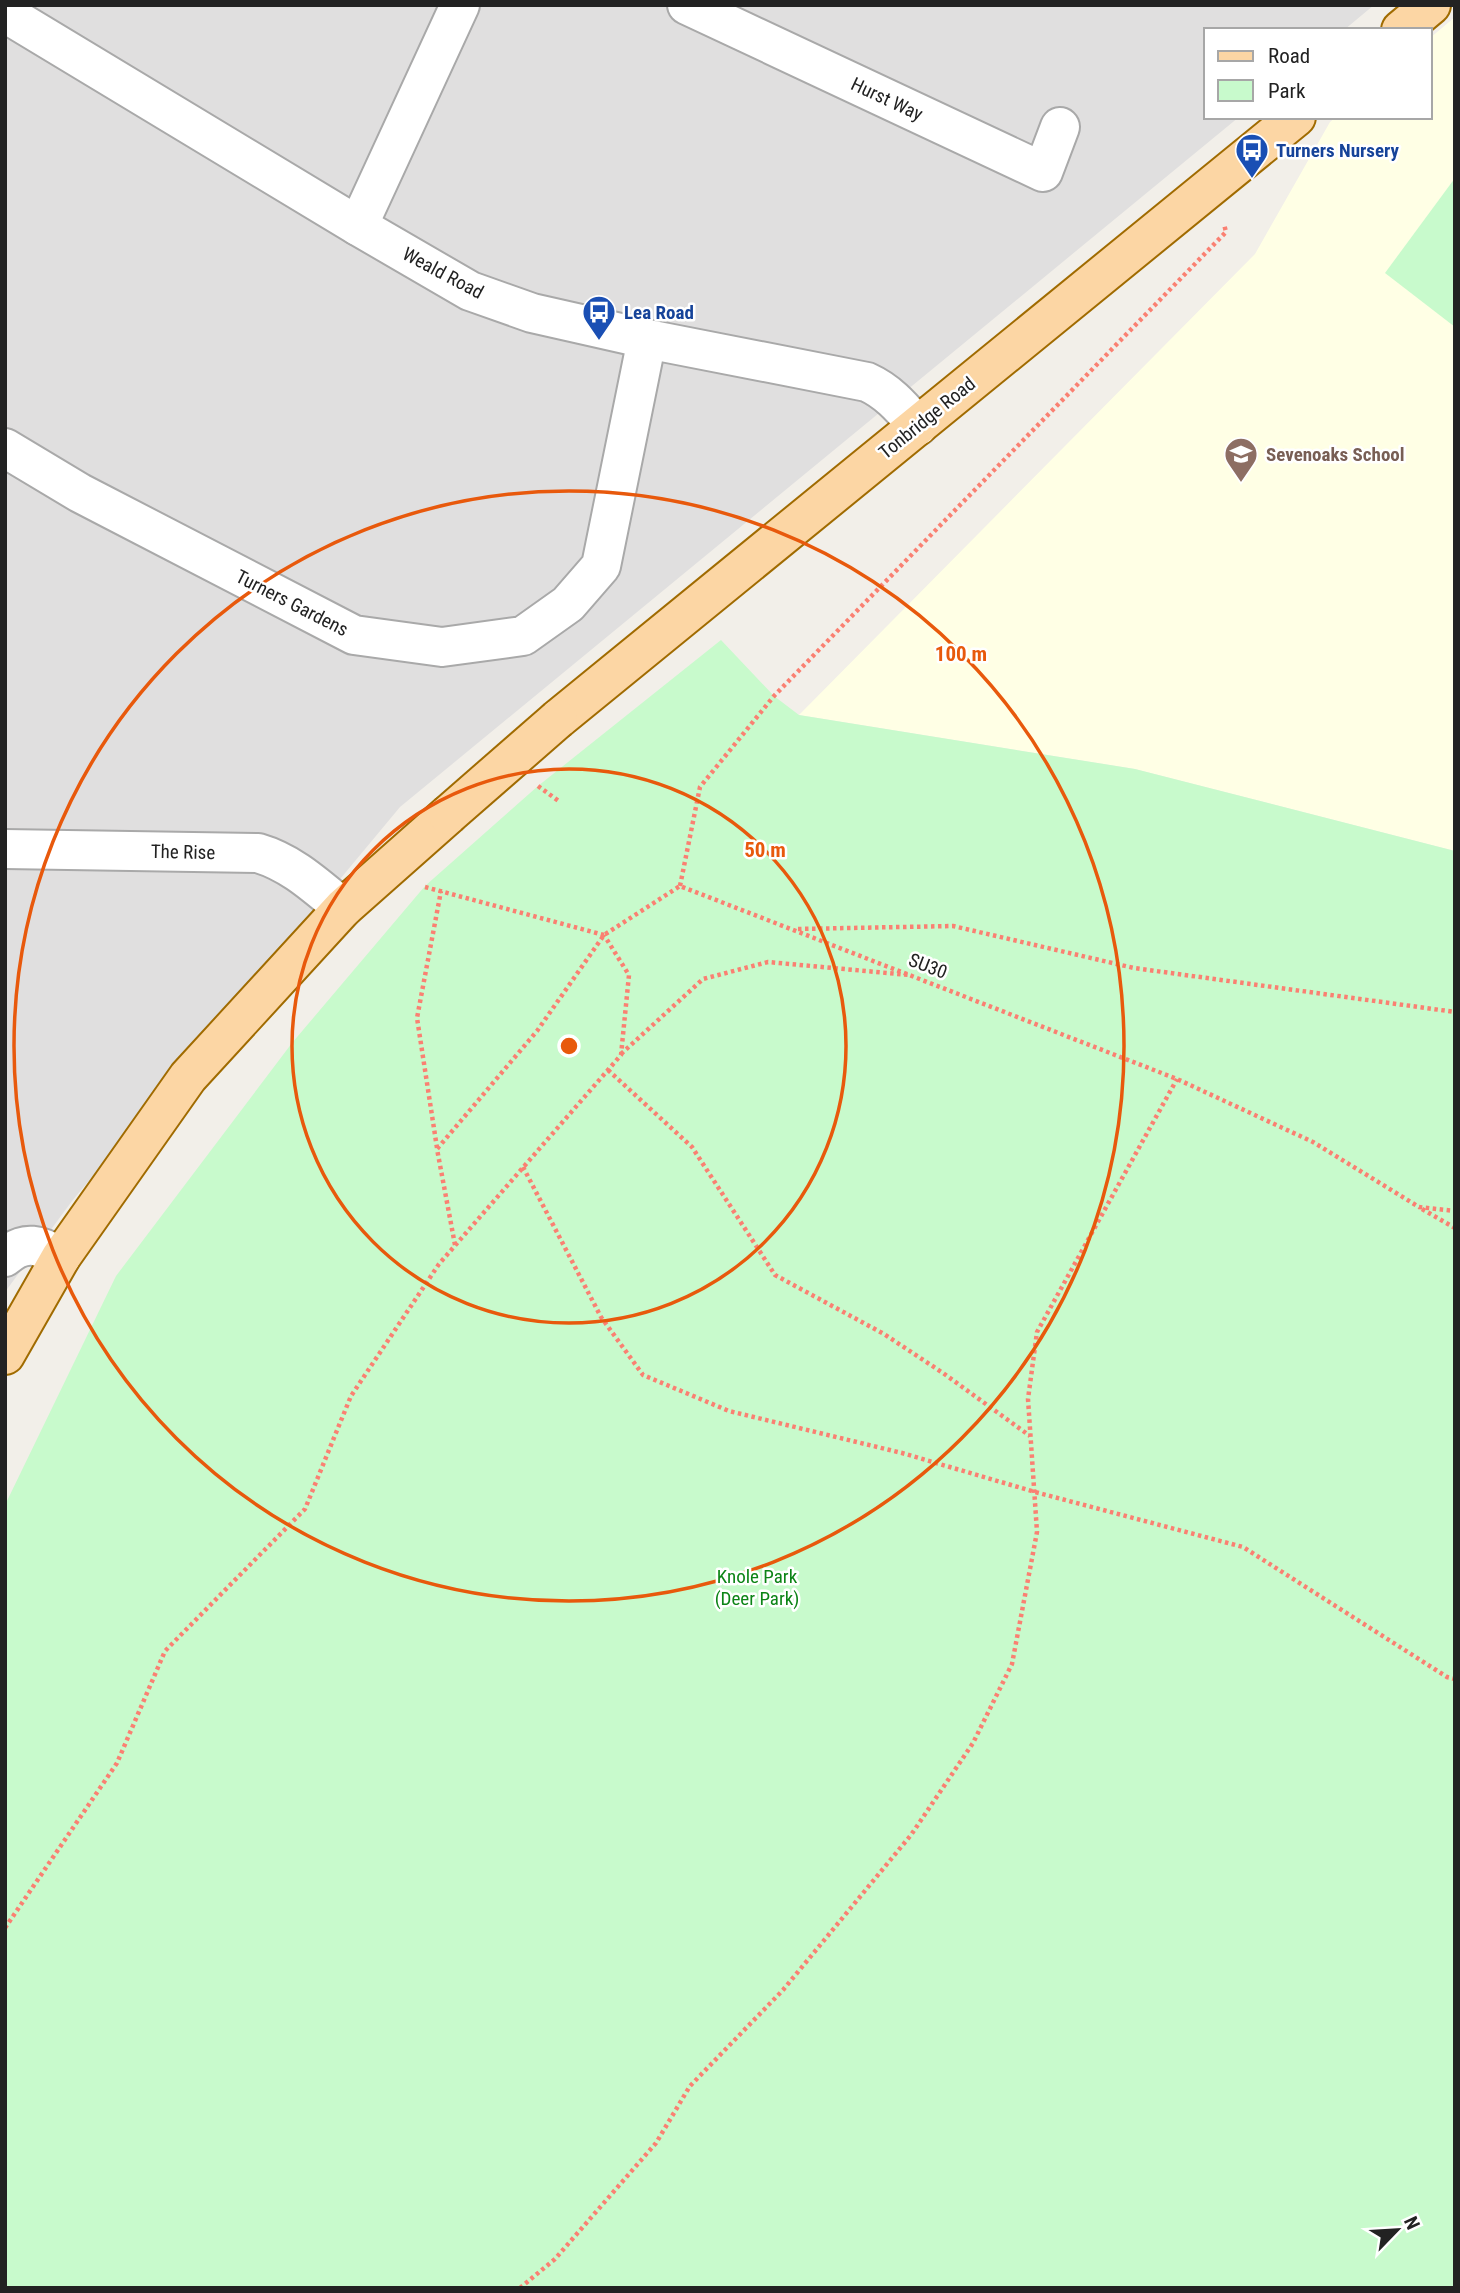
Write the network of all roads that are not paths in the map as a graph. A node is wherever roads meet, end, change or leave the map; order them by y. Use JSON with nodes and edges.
{"nodes":[{"id":1,"x":460,"y":5,"type":"edge"},
{"id":2,"x":687,"y":5,"type":"edge"},
{"id":3,"x":1431,"y":5,"type":"edge"},
{"id":4,"x":5,"y":13,"type":"edge"},
{"id":5,"x":1404,"y":28,"type":"edge"},
{"id":6,"x":1294,"y":119,"type":"edge"},
{"id":7,"x":1060,"y":127,"type":"dead end"},
{"id":8,"x":358,"y":226,"type":"junction"},
{"id":9,"x":646,"y":339,"type":"junction"},
{"id":10,"x":918,"y":426,"type":"junction"},
{"id":11,"x":5,"y":448,"type":"edge"},
{"id":12,"x":5,"y":849,"type":"edge"},
{"id":13,"x":343,"y":908,"type":"junction"},
{"id":14,"x":5,"y":1257,"type":"edge"},
{"id":15,"x":61,"y":1257,"type":"junction"},
{"id":16,"x":5,"y":1354,"type":"edge"}],
"edges":[{"from":1,"to":8,"type":"street"},
{"from":2,"to":7,"type":"street","name":"Hurst Way"},
{"from":3,"to":5,"type":"main road"},
{"from":4,"to":8,"type":"street","name":"Weald Road"},
{"from":6,"to":10,"type":"main road","name":"Tonbridge Road"},
{"from":8,"to":9,"type":"street","name":"Weald Road"},
{"from":9,"to":10,"type":"street","name":"Weald Road"},
{"from":9,"to":11,"type":"street","name":"Turners Gardens"},
{"from":10,"to":13,"type":"main road","name":"Tonbridge Road","bridge":true},
{"from":12,"to":13,"type":"street","name":"The Rise"},
{"from":13,"to":15,"type":"main road","name":"Tonbridge Road"},
{"from":14,"to":15,"type":"street"},
{"from":15,"to":16,"type":"main road","name":"Tonbridge Road"}]}
